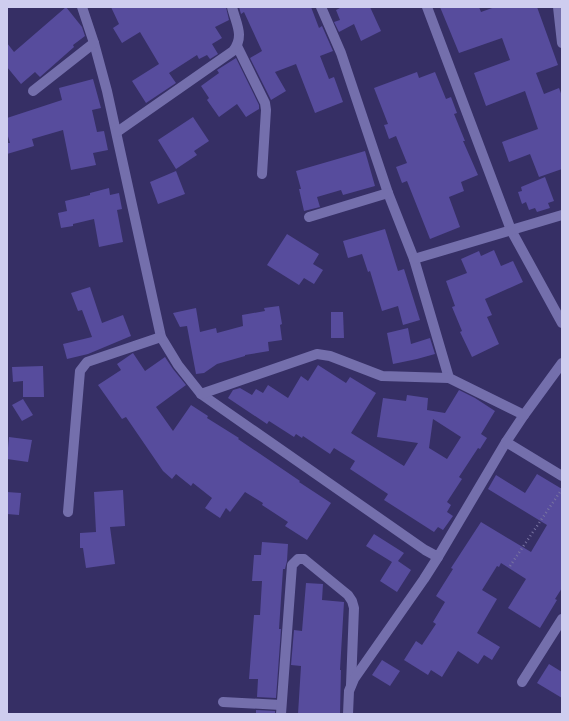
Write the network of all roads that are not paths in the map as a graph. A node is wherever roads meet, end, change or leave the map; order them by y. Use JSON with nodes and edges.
{"nodes":[{"id":1,"x":82,"y":7,"type":"edge"},
{"id":2,"x":232,"y":7,"type":"edge"},
{"id":3,"x":321,"y":7,"type":"edge"},
{"id":4,"x":427,"y":7,"type":"edge"},
{"id":5,"x":558,"y":7,"type":"edge"},
{"id":6,"x":94,"y":43,"type":"junction"},
{"id":7,"x":562,"y":43,"type":"edge"},
{"id":8,"x":238,"y":46,"type":"junction"},
{"id":9,"x":33,"y":91,"type":"dead end"},
{"id":10,"x":117,"y":132,"type":"junction"},
{"id":11,"x":262,"y":174,"type":"dead end"},
{"id":12,"x":388,"y":193,"type":"junction"},
{"id":13,"x":562,"y":215,"type":"edge"},
{"id":14,"x":309,"y":217,"type":"dead end"},
{"id":15,"x":511,"y":230,"type":"junction"},
{"id":16,"x":414,"y":259,"type":"junction"},
{"id":17,"x":562,"y":323,"type":"edge"},
{"id":18,"x":161,"y":337,"type":"junction"},
{"id":19,"x":562,"y":363,"type":"edge"},
{"id":20,"x":450,"y":378,"type":"junction"},
{"id":21,"x":201,"y":394,"type":"junction"},
{"id":22,"x":524,"y":415,"type":"junction"},
{"id":23,"x":506,"y":442,"type":"junction"},
{"id":24,"x":562,"y":476,"type":"edge"},
{"id":25,"x":68,"y":512,"type":"dead end"},
{"id":26,"x":438,"y":557,"type":"junction"},
{"id":27,"x":562,"y":619,"type":"edge"},
{"id":28,"x":522,"y":682,"type":"dead end"},
{"id":29,"x":351,"y":685,"type":"junction"},
{"id":30,"x":223,"y":702,"type":"dead end"},
{"id":31,"x":281,"y":710,"type":"edge"},
{"id":32,"x":348,"y":714,"type":"edge"}],
"edges":[{"from":1,"to":6,"type":"street"},
{"from":2,"to":8,"type":"street"},
{"from":3,"to":12,"type":"street"},
{"from":4,"to":15,"type":"street"},
{"from":5,"to":7,"type":"street"},
{"from":6,"to":9,"type":"street"},
{"from":6,"to":10,"type":"street"},
{"from":8,"to":10,"type":"street"},
{"from":8,"to":11,"type":"street"},
{"from":10,"to":18,"type":"street"},
{"from":12,"to":14,"type":"street"},
{"from":12,"to":16,"type":"street"},
{"from":13,"to":15,"type":"street"},
{"from":15,"to":16,"type":"street"},
{"from":15,"to":17,"type":"street"},
{"from":16,"to":20,"type":"street"},
{"from":18,"to":21,"type":"street"},
{"from":18,"to":25,"type":"street"},
{"from":19,"to":22,"type":"street"},
{"from":20,"to":21,"type":"street"},
{"from":20,"to":22,"type":"street"},
{"from":21,"to":26,"type":"street"},
{"from":22,"to":23,"type":"street"},
{"from":23,"to":24,"type":"street"},
{"from":23,"to":26,"type":"street"},
{"from":26,"to":29,"type":"street"},
{"from":27,"to":28,"type":"street"},
{"from":29,"to":31,"type":"street"},
{"from":29,"to":32,"type":"street"},
{"from":30,"to":31,"type":"street"}]}
